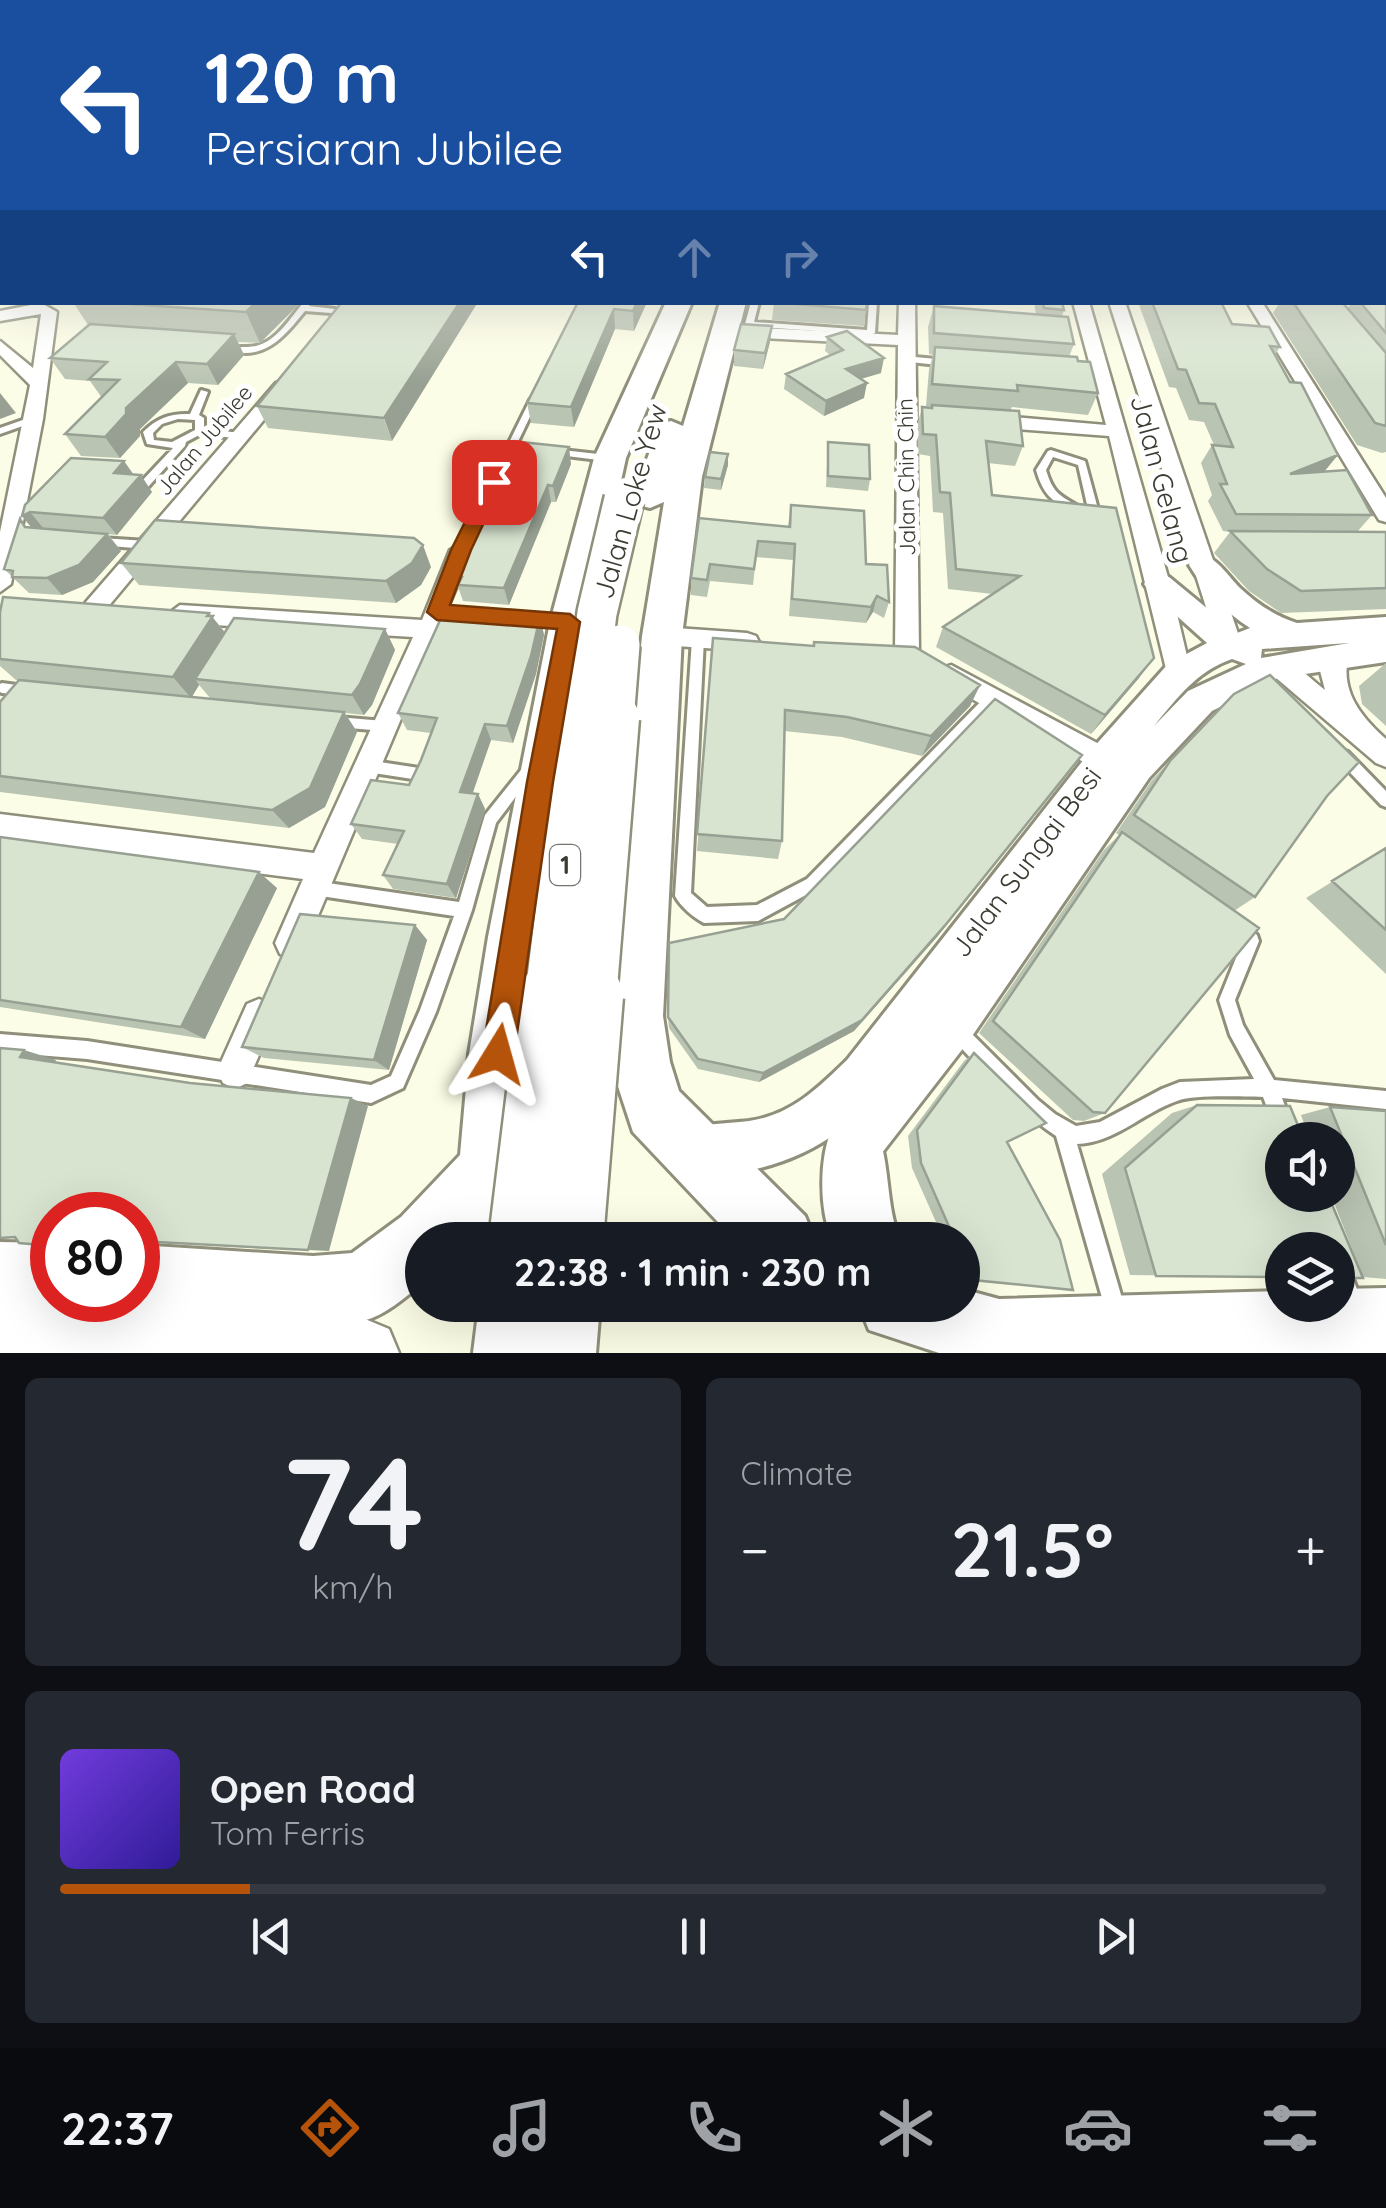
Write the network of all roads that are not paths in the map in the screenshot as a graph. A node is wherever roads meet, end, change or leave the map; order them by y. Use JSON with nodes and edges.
{"nodes":[{"id":1,"x":306,"y":305,"type":"edge"},
{"id":2,"x":677,"y":305,"type":"edge"},
{"id":3,"x":693,"y":305,"type":"edge"},
{"id":4,"x":754,"y":305,"type":"edge"},
{"id":5,"x":873,"y":305,"type":"edge"},
{"id":6,"x":908,"y":305,"type":"edge"},
{"id":7,"x":1082,"y":305,"type":"edge"},
{"id":8,"x":1118,"y":305,"type":"edge"},
{"id":9,"x":1261,"y":305,"type":"edge"},
{"id":10,"x":345,"y":309,"type":"edge"},
{"id":11,"x":724,"y":312,"type":"edge"},
{"id":12,"x":0,"y":316,"type":"edge"},
{"id":13,"x":0,"y":346,"type":"edge"},
{"id":14,"x":218,"y":348,"type":"edge"},
{"id":15,"x":904,"y":349,"type":"junction"},
{"id":16,"x":964,"y":364,"type":"edge"},
{"id":17,"x":298,"y":367,"type":"edge"},
{"id":18,"x":1082,"y":374,"type":"edge"},
{"id":19,"x":1102,"y":375,"type":"junction"},
{"id":20,"x":39,"y":384,"type":"junction"},
{"id":21,"x":542,"y":384,"type":"edge"},
{"id":22,"x":204,"y":392,"type":"dead end"},
{"id":23,"x":194,"y":416,"type":"junction"},
{"id":24,"x":34,"y":419,"type":"junction"},
{"id":25,"x":962,"y":419,"type":"edge"},
{"id":26,"x":200,"y":431,"type":"junction"},
{"id":27,"x":0,"y":432,"type":"edge"},
{"id":28,"x":1117,"y":432,"type":"junction"},
{"id":29,"x":241,"y":436,"type":"junction"},
{"id":30,"x":184,"y":442,"type":"junction"},
{"id":31,"x":511,"y":448,"type":"junction"},
{"id":32,"x":1359,"y":472,"type":"junction"},
{"id":33,"x":1386,"y":472,"type":"edge"},
{"id":34,"x":628,"y":483,"type":"junction"},
{"id":35,"x":144,"y":485,"type":"edge"},
{"id":36,"x":1099,"y":509,"type":"joint"},
{"id":37,"x":1386,"y":516,"type":"edge"},
{"id":38,"x":95,"y":541,"type":"edge"},
{"id":39,"x":147,"y":546,"type":"junction"},
{"id":40,"x":461,"y":550,"type":"joint"},
{"id":41,"x":1204,"y":550,"type":"junction"},
{"id":42,"x":2,"y":559,"type":"edge"},
{"id":43,"x":0,"y":584,"type":"edge"},
{"id":44,"x":1160,"y":584,"type":"junction"},
{"id":45,"x":62,"y":607,"type":"edge"},
{"id":46,"x":94,"y":608,"type":"junction"},
{"id":47,"x":441,"y":618,"type":"junction"},
{"id":48,"x":1386,"y":629,"type":"edge"},
{"id":49,"x":1293,"y":633,"type":"junction"},
{"id":50,"x":680,"y":637,"type":"junction"},
{"id":51,"x":774,"y":644,"type":"edge"},
{"id":52,"x":1230,"y":644,"type":"junction"},
{"id":53,"x":1386,"y":650,"type":"edge"},
{"id":54,"x":1337,"y":655,"type":"junction"},
{"id":55,"x":1274,"y":666,"type":"junction"},
{"id":56,"x":1178,"y":673,"type":"junction"},
{"id":57,"x":2,"y":688,"type":"edge"},
{"id":58,"x":41,"y":692,"type":"edge"},
{"id":59,"x":994,"y":697,"type":"junction"},
{"id":60,"x":1190,"y":712,"type":"junction"},
{"id":61,"x":327,"y":721,"type":"edge"},
{"id":62,"x":384,"y":726,"type":"junction"},
{"id":63,"x":552,"y":728,"type":"junction"},
{"id":64,"x":1334,"y":729,"type":"junction"},
{"id":65,"x":1386,"y":755,"type":"edge"},
{"id":66,"x":1104,"y":760,"type":"junction"},
{"id":67,"x":366,"y":766,"type":"junction"},
{"id":68,"x":418,"y":774,"type":"edge"},
{"id":69,"x":650,"y":780,"type":"junction"},
{"id":70,"x":540,"y":782,"type":"junction"},
{"id":71,"x":1386,"y":801,"type":"edge"},
{"id":72,"x":0,"y":827,"type":"edge"},
{"id":73,"x":319,"y":878,"type":"junction"},
{"id":74,"x":464,"y":910,"type":"junction"},
{"id":75,"x":1226,"y":920,"type":"edge"},
{"id":76,"x":952,"y":1026,"type":"junction"},
{"id":77,"x":0,"y":1043,"type":"edge"},
{"id":78,"x":235,"y":1071,"type":"junction"},
{"id":79,"x":1268,"y":1086,"type":"junction"},
{"id":80,"x":1386,"y":1100,"type":"edge"},
{"id":81,"x":1282,"y":1122,"type":"edge"},
{"id":82,"x":1064,"y":1132,"type":"junction"},
{"id":83,"x":696,"y":1149,"type":"junction"},
{"id":84,"x":854,"y":1150,"type":"joint"},
{"id":85,"x":491,"y":1169,"type":"junction"},
{"id":86,"x":442,"y":1222,"type":"edge"},
{"id":87,"x":489,"y":1222,"type":"edge"},
{"id":88,"x":524,"y":1222,"type":"edge"},
{"id":89,"x":572,"y":1222,"type":"edge"},
{"id":90,"x":762,"y":1222,"type":"edge"},
{"id":91,"x":860,"y":1222,"type":"edge"},
{"id":92,"x":405,"y":1255,"type":"edge"},
{"id":93,"x":0,"y":1276,"type":"edge"},
{"id":94,"x":30,"y":1277,"type":"edge"},
{"id":95,"x":160,"y":1281,"type":"edge"},
{"id":96,"x":1361,"y":1303,"type":"edge"},
{"id":97,"x":489,"y":1322,"type":"edge"},
{"id":98,"x":512,"y":1322,"type":"edge"},
{"id":99,"x":563,"y":1322,"type":"edge"},
{"id":100,"x":955,"y":1322,"type":"edge"},
{"id":101,"x":0,"y":1328,"type":"edge"},
{"id":102,"x":1120,"y":1330,"type":"junction"},
{"id":103,"x":365,"y":1353,"type":"edge"},
{"id":104,"x":499,"y":1353,"type":"edge"},
{"id":105,"x":509,"y":1353,"type":"edge"},
{"id":106,"x":560,"y":1353,"type":"edge"}],
"edges":[{"from":1,"to":10,"type":"lane"},
{"from":1,"to":14,"type":"lane"},
{"from":2,"to":34,"type":"highway"},
{"from":3,"to":34,"type":"highway","name":"Jalan Loke Yew","number":"1"},
{"from":4,"to":5,"type":"lane"},
{"from":6,"to":15,"type":"street","name":"Jalan Chin Chin"},
{"from":7,"to":19,"type":"street","name":"Jalan Gelang"},
{"from":8,"to":41,"type":"street","name":"Jalan Gelang"},
{"from":9,"to":32,"type":"street"},
{"from":11,"to":15,"type":"street"},
{"from":11,"to":34,"type":"highway","name":"Jalan Loke Yew","number":"1"},
{"from":11,"to":50,"type":"highway"},
{"from":12,"to":20,"type":"street"},
{"from":13,"to":20,"type":"street"},
{"from":15,"to":16,"type":"lane"},
{"from":15,"to":59,"type":"street","name":"Jalan Chin Chin"},
{"from":17,"to":29,"type":"street","name":"Jalan Jubilee"},
{"from":18,"to":19,"type":"lane"},
{"from":19,"to":28,"type":"street","name":"Jalan Gelang"},
{"from":20,"to":24,"type":"street"},
{"from":21,"to":31,"type":"lane"},
{"from":22,"to":23,"type":"lane"},
{"from":23,"to":26,"type":"lane"},
{"from":23,"to":30,"type":"lane"},
{"from":24,"to":27,"type":"lane"},
{"from":24,"to":42,"type":"street"},
{"from":25,"to":28,"type":"street"},
{"from":26,"to":29,"type":"lane"},
{"from":26,"to":30,"type":"lane"},
{"from":28,"to":44,"type":"street","name":"Jalan Gelang"},
{"from":29,"to":39,"type":"street","name":"Jalan Jubilee"},
{"from":30,"to":35,"type":"lane"},
{"from":31,"to":34,"type":"lane"},
{"from":31,"to":40,"type":"lane"},
{"from":32,"to":33,"type":"street"},
{"from":32,"to":37,"type":"street"},
{"from":34,"to":63,"type":"highway"},
{"from":34,"to":88,"type":"highway","name":"Jalan Loke Yew","number":"1","bridge":true},
{"from":34,"to":89,"type":"highway","name":"Jalan Loke Yew","number":"1","bridge":true},
{"from":36,"to":36,"type":"lane"},
{"from":38,"to":39,"type":"lane"},
{"from":39,"to":46,"type":"street","name":"Jalan Jubilee"},
{"from":40,"to":47,"type":"street"},
{"from":41,"to":49,"type":"street"},
{"from":41,"to":52,"type":"street","name":"Jalan Gelang"},
{"from":42,"to":43,"type":"street"},
{"from":44,"to":52,"type":"street"},
{"from":44,"to":56,"type":"street","name":"Jalan Gelang"},
{"from":45,"to":46,"type":"street"},
{"from":46,"to":47,"type":"street"},
{"from":47,"to":62,"type":"street"},
{"from":48,"to":49,"type":"street","name":"Jalan Sungai Besi"},
{"from":49,"to":52,"type":"street","name":"Jalan Sungai Besi"},
{"from":50,"to":51,"type":"street"},
{"from":50,"to":59,"type":"lane"},
{"from":50,"to":69,"type":"highway"},
{"from":52,"to":54,"type":"street"},
{"from":52,"to":56,"type":"street","name":"Jalan Sungai Besi"},
{"from":52,"to":60,"type":"street"},
{"from":53,"to":54,"type":"street","name":"Jalan Sungai Besi"},
{"from":54,"to":55,"type":"street","name":"Jalan Sungai Besi"},
{"from":54,"to":64,"type":"street"},
{"from":55,"to":60,"type":"street","name":"Jalan Sungai Besi"},
{"from":55,"to":64,"type":"street"},
{"from":56,"to":66,"type":"street","name":"Jalan Sungai Besi"},
{"from":57,"to":58,"type":"lane"},
{"from":59,"to":66,"type":"street"},
{"from":60,"to":76,"type":"street","name":"Jalan Sungai Besi"},
{"from":61,"to":62,"type":"lane"},
{"from":62,"to":67,"type":"street"},
{"from":63,"to":70,"type":"highway"},
{"from":63,"to":74,"type":"lane"},
{"from":64,"to":65,"type":"street"},
{"from":64,"to":71,"type":"lane"},
{"from":66,"to":83,"type":"street","name":"Jalan Sungai Besi"},
{"from":67,"to":68,"type":"lane"},
{"from":67,"to":73,"type":"street"},
{"from":69,"to":70,"type":"highway"},
{"from":69,"to":83,"type":"highway"},
{"from":70,"to":85,"type":"highway"},
{"from":72,"to":73,"type":"street"},
{"from":73,"to":74,"type":"lane"},
{"from":73,"to":78,"type":"street"},
{"from":74,"to":78,"type":"lane"},
{"from":75,"to":79,"type":"lane"},
{"from":76,"to":82,"type":"lane"},
{"from":76,"to":84,"type":"street","name":"Jalan Sungai Besi"},
{"from":77,"to":78,"type":"lane"},
{"from":79,"to":80,"type":"lane"},
{"from":79,"to":81,"type":"lane"},
{"from":79,"to":82,"type":"lane"},
{"from":82,"to":102,"type":"lane"},
{"from":83,"to":90,"type":"highway"},
{"from":84,"to":91,"type":"highway"},
{"from":85,"to":86,"type":"highway"},
{"from":85,"to":87,"type":"main road"},
{"from":92,"to":95,"type":"highway"},
{"from":93,"to":94,"type":"highway"},
{"from":96,"to":102,"type":"highway"},
{"from":97,"to":104,"type":"main road"},
{"from":98,"to":105,"type":"highway"},
{"from":99,"to":106,"type":"highway"},
{"from":100,"to":102,"type":"highway"},
{"from":101,"to":103,"type":"main road"}]}
